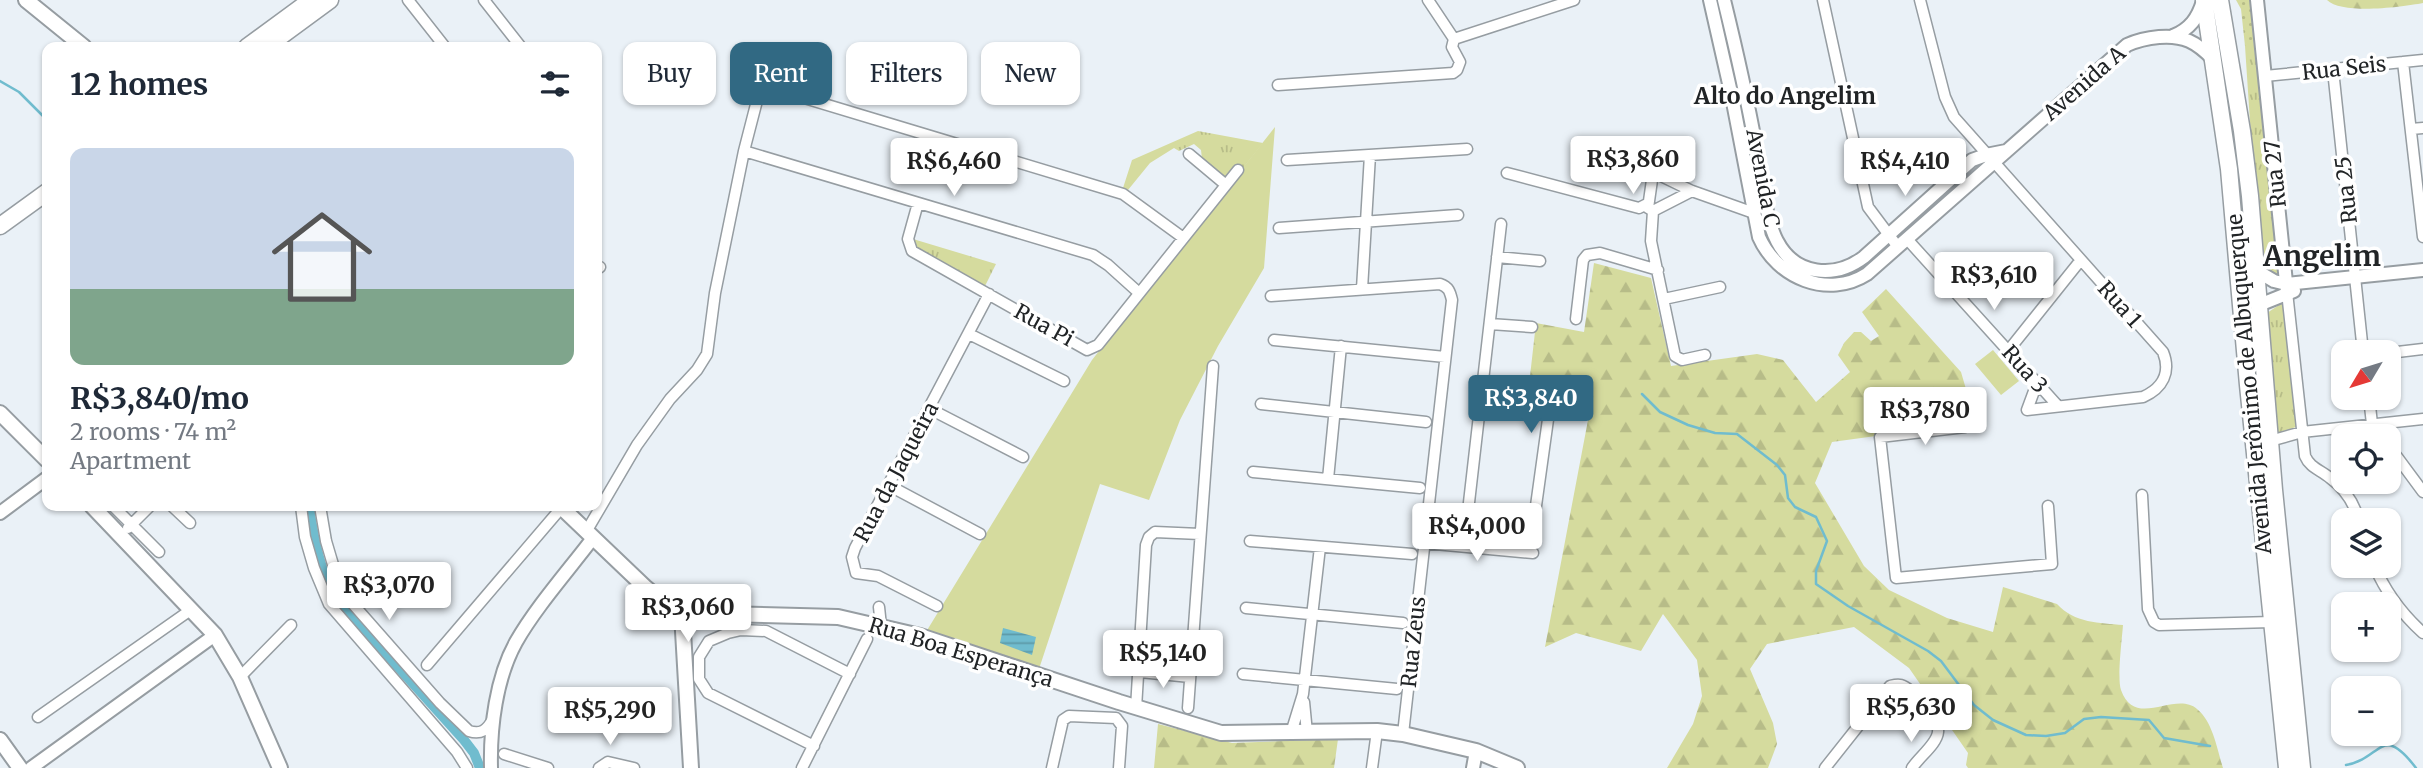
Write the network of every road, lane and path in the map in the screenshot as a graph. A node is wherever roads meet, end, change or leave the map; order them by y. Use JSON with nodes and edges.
{"nodes":[{"id":1,"x":26,"y":0,"type":"edge"},
{"id":2,"x":311,"y":0,"type":"edge"},
{"id":3,"x":330,"y":0,"type":"edge"},
{"id":4,"x":408,"y":0,"type":"edge"},
{"id":5,"x":484,"y":0,"type":"edge"},
{"id":6,"x":1428,"y":0,"type":"edge"},
{"id":7,"x":1574,"y":0,"type":"edge"},
{"id":8,"x":1710,"y":0,"type":"edge"},
{"id":9,"x":1724,"y":0,"type":"edge"},
{"id":10,"x":1823,"y":0,"type":"edge"},
{"id":11,"x":1920,"y":0,"type":"edge"},
{"id":12,"x":2204,"y":0,"type":"edge"},
{"id":13,"x":2220,"y":0,"type":"edge"},
{"id":14,"x":2257,"y":0,"type":"edge"},
{"id":15,"x":2173,"y":36,"type":"junction"},
{"id":16,"x":1454,"y":38,"type":"junction"},
{"id":17,"x":78,"y":42,"type":"edge"},
{"id":18,"x":254,"y":42,"type":"edge"},
{"id":19,"x":273,"y":42,"type":"edge"},
{"id":20,"x":441,"y":42,"type":"edge"},
{"id":21,"x":517,"y":42,"type":"edge"},
{"id":22,"x":2213,"y":59,"type":"junction"},
{"id":23,"x":2423,"y":60,"type":"edge"},
{"id":24,"x":2403,"y":62,"type":"junction"},
{"id":25,"x":2333,"y":70,"type":"junction"},
{"id":26,"x":2264,"y":76,"type":"junction"},
{"id":27,"x":1278,"y":85,"type":"dead end"},
{"id":28,"x":1747,"y":94,"type":"junction"},
{"id":29,"x":1732,"y":97,"type":"junction"},
{"id":30,"x":2423,"y":128,"type":"edge"},
{"id":31,"x":2410,"y":129,"type":"junction"},
{"id":32,"x":1467,"y":149,"type":"dead end"},
{"id":33,"x":744,"y":151,"type":"junction"},
{"id":34,"x":1189,"y":154,"type":"dead end"},
{"id":35,"x":1370,"y":155,"type":"junction"},
{"id":36,"x":1989,"y":159,"type":"junction"},
{"id":37,"x":1287,"y":160,"type":"dead end"},
{"id":38,"x":2229,"y":169,"type":"junction"},
{"id":39,"x":1238,"y":170,"type":"dead end"},
{"id":40,"x":1507,"y":173,"type":"dead end"},
{"id":41,"x":1226,"y":184,"type":"junction"},
{"id":42,"x":1692,"y":191,"type":"junction"},
{"id":43,"x":42,"y":196,"type":"edge"},
{"id":44,"x":2421,"y":198,"type":"edge"},
{"id":45,"x":918,"y":203,"type":"junction"},
{"id":46,"x":1650,"y":208,"type":"junction"},
{"id":47,"x":42,"y":209,"type":"edge"},
{"id":48,"x":1754,"y":213,"type":"junction"},
{"id":49,"x":1458,"y":215,"type":"dead end"},
{"id":50,"x":1366,"y":222,"type":"junction"},
{"id":51,"x":1501,"y":224,"type":"dead end"},
{"id":52,"x":0,"y":226,"type":"edge"},
{"id":53,"x":1279,"y":228,"type":"dead end"},
{"id":54,"x":1888,"y":235,"type":"junction"},
{"id":55,"x":1182,"y":237,"type":"junction"},
{"id":56,"x":2423,"y":237,"type":"edge"},
{"id":57,"x":0,"y":238,"type":"edge"},
{"id":58,"x":1903,"y":243,"type":"junction"},
{"id":59,"x":1497,"y":257,"type":"junction"},
{"id":60,"x":1539,"y":261,"type":"dead end"},
{"id":61,"x":1773,"y":261,"type":"joint"},
{"id":62,"x":2081,"y":261,"type":"junction"},
{"id":63,"x":1801,"y":265,"type":"joint"},
{"id":64,"x":1658,"y":270,"type":"junction"},
{"id":65,"x":2423,"y":270,"type":"edge"},
{"id":66,"x":2257,"y":271,"type":"junction"},
{"id":67,"x":2423,"y":277,"type":"edge"},
{"id":68,"x":2356,"y":281,"type":"junction"},
{"id":69,"x":1720,"y":287,"type":"dead end"},
{"id":70,"x":2287,"y":288,"type":"junction"},
{"id":71,"x":1362,"y":289,"type":"junction"},
{"id":72,"x":1138,"y":292,"type":"junction"},
{"id":73,"x":989,"y":295,"type":"junction"},
{"id":74,"x":1271,"y":296,"type":"dead end"},
{"id":75,"x":1664,"y":299,"type":"junction"},
{"id":76,"x":2259,"y":305,"type":"junction"},
{"id":77,"x":1576,"y":318,"type":"dead end"},
{"id":78,"x":1490,"y":324,"type":"junction"},
{"id":79,"x":1532,"y":327,"type":"dead end"},
{"id":80,"x":969,"y":334,"type":"junction"},
{"id":81,"x":1274,"y":340,"type":"dead end"},
{"id":82,"x":2362,"y":340,"type":"edge"},
{"id":83,"x":1341,"y":346,"type":"junction"},
{"id":84,"x":2423,"y":349,"type":"edge"},
{"id":85,"x":2008,"y":351,"type":"junction"},
{"id":86,"x":2401,"y":352,"type":"edge"},
{"id":87,"x":1705,"y":355,"type":"dead end"},
{"id":88,"x":1445,"y":357,"type":"junction"},
{"id":89,"x":1213,"y":366,"type":"dead end"},
{"id":90,"x":1064,"y":381,"type":"dead end"},
{"id":91,"x":2037,"y":383,"type":"junction"},
{"id":92,"x":1482,"y":389,"type":"junction"},
{"id":93,"x":1261,"y":404,"type":"dead end"},
{"id":94,"x":2058,"y":406,"type":"junction"},
{"id":95,"x":930,"y":409,"type":"junction"},
{"id":96,"x":2370,"y":410,"type":"edge"},
{"id":97,"x":1335,"y":412,"type":"junction"},
{"id":98,"x":0,"y":413,"type":"edge"},
{"id":99,"x":2423,"y":419,"type":"edge"},
{"id":100,"x":1426,"y":422,"type":"dead end"},
{"id":101,"x":2372,"y":424,"type":"joint"},
{"id":102,"x":1965,"y":427,"type":"dead end"},
{"id":103,"x":2331,"y":429,"type":"edge"},
{"id":104,"x":2302,"y":432,"type":"junction"},
{"id":105,"x":2270,"y":441,"type":"junction"},
{"id":106,"x":42,"y":455,"type":"edge"},
{"id":107,"x":1023,"y":457,"type":"dead end"},
{"id":108,"x":2401,"y":462,"type":"edge"},
{"id":109,"x":1253,"y":472,"type":"dead end"},
{"id":110,"x":1328,"y":480,"type":"junction"},
{"id":111,"x":42,"y":482,"type":"edge"},
{"id":112,"x":888,"y":485,"type":"junction"},
{"id":113,"x":1420,"y":488,"type":"dead end"},
{"id":114,"x":2423,"y":492,"type":"edge"},
{"id":115,"x":2142,"y":495,"type":"dead end"},
{"id":116,"x":2048,"y":506,"type":"dead end"},
{"id":117,"x":2354,"y":508,"type":"edge"},
{"id":118,"x":97,"y":511,"type":"edge"},
{"id":119,"x":118,"y":511,"type":"edge"},
{"id":120,"x":145,"y":511,"type":"edge"},
{"id":121,"x":177,"y":511,"type":"edge"},
{"id":122,"x":301,"y":511,"type":"edge"},
{"id":123,"x":321,"y":511,"type":"edge"},
{"id":124,"x":557,"y":511,"type":"edge"},
{"id":125,"x":566,"y":511,"type":"edge"},
{"id":126,"x":602,"y":511,"type":"edge"},
{"id":127,"x":602,"y":511,"type":"edge"},
{"id":128,"x":0,"y":513,"type":"edge"},
{"id":129,"x":1535,"y":513,"type":"dead end"},
{"id":130,"x":190,"y":523,"type":"dead end"},
{"id":131,"x":131,"y":524,"type":"junction"},
{"id":132,"x":980,"y":534,"type":"dead end"},
{"id":133,"x":1200,"y":534,"type":"junction"},
{"id":134,"x":121,"y":535,"type":"junction"},
{"id":135,"x":589,"y":535,"type":"junction"},
{"id":136,"x":1250,"y":541,"type":"dead end"},
{"id":137,"x":1424,"y":543,"type":"junction"},
{"id":138,"x":1464,"y":546,"type":"junction"},
{"id":139,"x":1320,"y":547,"type":"junction"},
{"id":140,"x":159,"y":552,"type":"dead end"},
{"id":141,"x":1533,"y":552,"type":"dead end"},
{"id":142,"x":1412,"y":554,"type":"dead end"},
{"id":143,"x":2379,"y":578,"type":"edge"},
{"id":144,"x":937,"y":606,"type":"dead end"},
{"id":145,"x":879,"y":607,"type":"dead end"},
{"id":146,"x":1246,"y":608,"type":"dead end"},
{"id":147,"x":192,"y":609,"type":"junction"},
{"id":148,"x":1312,"y":614,"type":"junction"},
{"id":149,"x":2272,"y":622,"type":"junction"},
{"id":150,"x":1403,"y":623,"type":"dead end"},
{"id":151,"x":291,"y":625,"type":"dead end"},
{"id":152,"x":686,"y":625,"type":"junction"},
{"id":153,"x":881,"y":626,"type":"junction"},
{"id":154,"x":2423,"y":633,"type":"edge"},
{"id":155,"x":215,"y":635,"type":"junction"},
{"id":156,"x":867,"y":639,"type":"dead end"},
{"id":157,"x":428,"y":665,"type":"dead end"},
{"id":158,"x":1140,"y":673,"type":"junction"},
{"id":159,"x":850,"y":674,"type":"junction"},
{"id":160,"x":1243,"y":674,"type":"dead end"},
{"id":161,"x":240,"y":677,"type":"junction"},
{"id":162,"x":1190,"y":677,"type":"junction"},
{"id":163,"x":1304,"y":680,"type":"junction"},
{"id":164,"x":1397,"y":689,"type":"dead end"},
{"id":165,"x":1303,"y":694,"type":"junction"},
{"id":166,"x":1119,"y":702,"type":"junction"},
{"id":167,"x":1136,"y":708,"type":"junction"},
{"id":168,"x":1188,"y":708,"type":"dead end"},
{"id":169,"x":495,"y":715,"type":"junction"},
{"id":170,"x":38,"y":717,"type":"dead end"},
{"id":171,"x":1116,"y":718,"type":"junction"},
{"id":172,"x":1377,"y":731,"type":"junction"},
{"id":173,"x":1291,"y":733,"type":"junction"},
{"id":174,"x":1307,"y":733,"type":"junction"},
{"id":175,"x":1403,"y":734,"type":"junction"},
{"id":176,"x":0,"y":740,"type":"edge"},
{"id":177,"x":814,"y":746,"type":"junction"},
{"id":178,"x":1476,"y":751,"type":"junction"},
{"id":179,"x":504,"y":754,"type":"dead end"},
{"id":180,"x":693,"y":767,"type":"edge"},
{"id":181,"x":20,"y":768,"type":"edge"},
{"id":182,"x":31,"y":768,"type":"edge"},
{"id":183,"x":280,"y":768,"type":"edge"},
{"id":184,"x":467,"y":768,"type":"edge"},
{"id":185,"x":491,"y":768,"type":"edge"},
{"id":186,"x":548,"y":768,"type":"edge"},
{"id":187,"x":599,"y":768,"type":"edge"},
{"id":188,"x":634,"y":768,"type":"edge"},
{"id":189,"x":802,"y":768,"type":"edge"},
{"id":190,"x":1052,"y":768,"type":"edge"},
{"id":191,"x":1119,"y":768,"type":"edge"},
{"id":192,"x":1372,"y":768,"type":"edge"},
{"id":193,"x":1473,"y":768,"type":"edge"},
{"id":194,"x":1517,"y":768,"type":"edge"},
{"id":195,"x":1825,"y":768,"type":"edge"},
{"id":196,"x":1912,"y":768,"type":"edge"},
{"id":197,"x":2287,"y":768,"type":"edge"},
{"id":198,"x":2302,"y":768,"type":"edge"}],
"edges":[{"from":1,"to":17,"type":"main road"},
{"from":2,"to":18,"type":"main road"},
{"from":3,"to":19,"type":"main road"},
{"from":4,"to":20,"type":"street"},
{"from":5,"to":21,"type":"street"},
{"from":6,"to":16,"type":"street"},
{"from":7,"to":16,"type":"street"},
{"from":8,"to":29,"type":"street","name":"Avenida C"},
{"from":9,"to":28,"type":"street","name":"Avenida C"},
{"from":10,"to":54,"type":"street","name":"Rua 3"},
{"from":11,"to":36,"type":"street","name":"Rua 1"},
{"from":12,"to":15,"type":"street"},
{"from":12,"to":22,"type":"main road","name":"Avenida Jerônimo de Albuquerque"},
{"from":13,"to":66,"type":"main road","name":"Avenida Jerônimo de Albuquerque"},
{"from":14,"to":26,"type":"street","name":"Rua 27"},
{"from":15,"to":22,"type":"street"},
{"from":15,"to":36,"type":"street","name":"Avenida A"},
{"from":16,"to":27,"type":"street"},
{"from":22,"to":38,"type":"main road","name":"Avenida Jerônimo de Albuquerque"},
{"from":23,"to":24,"type":"street","name":"Rua Seis"},
{"from":24,"to":25,"type":"street","name":"Rua Seis"},
{"from":24,"to":31,"type":"street"},
{"from":25,"to":26,"type":"street","name":"Rua Seis"},
{"from":25,"to":68,"type":"street","name":"Rua 25"},
{"from":26,"to":70,"type":"street","name":"Rua 27"},
{"from":28,"to":29,"type":"street"},
{"from":28,"to":63,"type":"street","name":"Avenida C"},
{"from":29,"to":48,"type":"street","name":"Avenida C"},
{"from":30,"to":31,"type":"street"},
{"from":31,"to":44,"type":"street"},
{"from":32,"to":35,"type":"street"},
{"from":33,"to":45,"type":"street"},
{"from":33,"to":55,"type":"street"},
{"from":33,"to":127,"type":"street"},
{"from":34,"to":41,"type":"street"},
{"from":35,"to":37,"type":"street"},
{"from":35,"to":50,"type":"street"},
{"from":36,"to":54,"type":"street","name":"Avenida A"},
{"from":36,"to":58,"type":"street","name":"Avenida A"},
{"from":36,"to":62,"type":"street","name":"Rua 1"},
{"from":38,"to":76,"type":"main road"},
{"from":38,"to":149,"type":"main road","name":"Avenida Jerônimo de Albuquerque"},
{"from":39,"to":41,"type":"street","name":"Rua Pi"},
{"from":40,"to":46,"type":"street"},
{"from":41,"to":55,"type":"street","name":"Rua Pi"},
{"from":42,"to":46,"type":"street"},
{"from":42,"to":46,"type":"street"},
{"from":42,"to":48,"type":"street"},
{"from":43,"to":52,"type":"main road"},
{"from":44,"to":56,"type":"street"},
{"from":45,"to":72,"type":"street"},
{"from":45,"to":73,"type":"street","name":"Rua Pi"},
{"from":46,"to":64,"type":"street"},
{"from":47,"to":57,"type":"main road"},
{"from":48,"to":61,"type":"street","name":"Avenida C"},
{"from":49,"to":50,"type":"street"},
{"from":50,"to":53,"type":"street"},
{"from":50,"to":71,"type":"street"},
{"from":51,"to":59,"type":"street"},
{"from":54,"to":58,"type":"street","name":"Rua 3"},
{"from":54,"to":63,"type":"street","name":"Avenida A"},
{"from":55,"to":72,"type":"street","name":"Rua Pi"},
{"from":58,"to":61,"type":"street","name":"Avenida A"},
{"from":58,"to":85,"type":"street","name":"Rua 3"},
{"from":59,"to":60,"type":"street"},
{"from":59,"to":78,"type":"street"},
{"from":62,"to":85,"type":"street"},
{"from":62,"to":94,"type":"street","name":"Rua 1"},
{"from":64,"to":75,"type":"street"},
{"from":64,"to":77,"type":"street"},
{"from":65,"to":68,"type":"street"},
{"from":66,"to":70,"type":"street"},
{"from":66,"to":76,"type":"main road","name":"Avenida Jerônimo de Albuquerque"},
{"from":67,"to":68,"type":"street"},
{"from":68,"to":70,"type":"street"},
{"from":68,"to":82,"type":"street","name":"Rua 25"},
{"from":69,"to":75,"type":"street"},
{"from":70,"to":76,"type":"street"},
{"from":70,"to":104,"type":"street","name":"Rua 27"},
{"from":71,"to":74,"type":"street"},
{"from":71,"to":88,"type":"street","name":"Rua Zeus"},
{"from":72,"to":73,"type":"street","name":"Rua Pi"},
{"from":73,"to":80,"type":"street","name":"Rua da Jaqueira"},
{"from":75,"to":87,"type":"street"},
{"from":76,"to":105,"type":"main road","name":"Avenida Jerônimo de Albuquerque"},
{"from":78,"to":79,"type":"street"},
{"from":78,"to":92,"type":"street"},
{"from":80,"to":90,"type":"street"},
{"from":80,"to":95,"type":"street","name":"Rua da Jaqueira"},
{"from":81,"to":83,"type":"street"},
{"from":83,"to":88,"type":"street"},
{"from":83,"to":97,"type":"street"},
{"from":84,"to":86,"type":"street"},
{"from":85,"to":91,"type":"street","name":"Rua 3"},
{"from":88,"to":137,"type":"street","name":"Rua Zeus"},
{"from":89,"to":133,"type":"street"},
{"from":91,"to":94,"type":"street","name":"Rua 3"},
{"from":91,"to":94,"type":"street"},
{"from":92,"to":129,"type":"street"},
{"from":92,"to":138,"type":"street"},
{"from":93,"to":97,"type":"street"},
{"from":95,"to":107,"type":"street"},
{"from":95,"to":112,"type":"street","name":"Rua da Jaqueira"},
{"from":96,"to":101,"type":"street"},
{"from":97,"to":100,"type":"street"},
{"from":97,"to":110,"type":"street"},
{"from":98,"to":106,"type":"main road"},
{"from":99,"to":101,"type":"street"},
{"from":102,"to":116,"type":"street"},
{"from":103,"to":104,"type":"street"},
{"from":104,"to":105,"type":"street"},
{"from":104,"to":117,"type":"street","name":"Rua 27"},
{"from":105,"to":198,"type":"main road","name":"Avenida Jerônimo de Albuquerque"},
{"from":108,"to":114,"type":"street"},
{"from":109,"to":110,"type":"street"},
{"from":110,"to":113,"type":"street"},
{"from":111,"to":128,"type":"street"},
{"from":112,"to":132,"type":"street"},
{"from":112,"to":144,"type":"street","name":"Rua da Jaqueira"},
{"from":115,"to":149,"type":"street"},
{"from":118,"to":134,"type":"main road"},
{"from":119,"to":131,"type":"street"},
{"from":120,"to":131,"type":"street"},
{"from":121,"to":130,"type":"street"},
{"from":122,"to":184,"type":"street"},
{"from":123,"to":169,"type":"street"},
{"from":124,"to":157,"type":"street"},
{"from":125,"to":135,"type":"main road"},
{"from":126,"to":135,"type":"street"},
{"from":131,"to":134,"type":"street"},
{"from":131,"to":140,"type":"street"},
{"from":133,"to":158,"type":"street"},
{"from":133,"to":162,"type":"street"},
{"from":134,"to":147,"type":"main road"},
{"from":135,"to":152,"type":"main road"},
{"from":135,"to":169,"type":"street"},
{"from":136,"to":139,"type":"street"},
{"from":137,"to":138,"type":"street"},
{"from":137,"to":175,"type":"street","name":"Rua Zeus"},
{"from":138,"to":141,"type":"street"},
{"from":139,"to":142,"type":"street"},
{"from":139,"to":148,"type":"street"},
{"from":143,"to":154,"type":"street"},
{"from":145,"to":153,"type":"street"},
{"from":146,"to":148,"type":"street"},
{"from":147,"to":155,"type":"main road"},
{"from":147,"to":170,"type":"street"},
{"from":148,"to":150,"type":"street"},
{"from":148,"to":163,"type":"street"},
{"from":149,"to":197,"type":"main road","name":"Avenida Jerônimo de Albuquerque"},
{"from":151,"to":161,"type":"street"},
{"from":152,"to":153,"type":"main road","name":"Rua Boa Esperança"},
{"from":152,"to":180,"type":"main road"},
{"from":153,"to":166,"type":"main road","name":"Rua Boa Esperança"},
{"from":155,"to":161,"type":"main road"},
{"from":155,"to":182,"type":"street"},
{"from":156,"to":159,"type":"street"},
{"from":158,"to":162,"type":"street"},
{"from":158,"to":167,"type":"street"},
{"from":159,"to":177,"type":"street"},
{"from":159,"to":177,"type":"street"},
{"from":160,"to":163,"type":"street"},
{"from":161,"to":183,"type":"main road"},
{"from":162,"to":168,"type":"street"},
{"from":163,"to":164,"type":"street"},
{"from":163,"to":165,"type":"street"},
{"from":165,"to":173,"type":"street"},
{"from":165,"to":174,"type":"street"},
{"from":166,"to":167,"type":"main road","name":"Rua Boa Esperança"},
{"from":166,"to":171,"type":"street"},
{"from":167,"to":173,"type":"main road","name":"Rua Boa Esperança"},
{"from":169,"to":185,"type":"street"},
{"from":171,"to":190,"type":"street","name":"Rua Boa Esperança"},
{"from":171,"to":191,"type":"street"},
{"from":172,"to":174,"type":"main road","name":"Rua Boa Esperança"},
{"from":172,"to":175,"type":"main road","name":"Rua Boa Esperança"},
{"from":172,"to":192,"type":"street"},
{"from":173,"to":174,"type":"main road","name":"Rua Boa Esperança"},
{"from":175,"to":178,"type":"main road","name":"Rua Boa Esperança"},
{"from":176,"to":181,"type":"main road"},
{"from":177,"to":189,"type":"street"},
{"from":178,"to":193,"type":"street"},
{"from":178,"to":194,"type":"main road","name":"Rua Boa Esperança"},
{"from":179,"to":186,"type":"street"},
{"from":187,"to":188,"type":"street"},
{"from":195,"to":196,"type":"street"}]}
